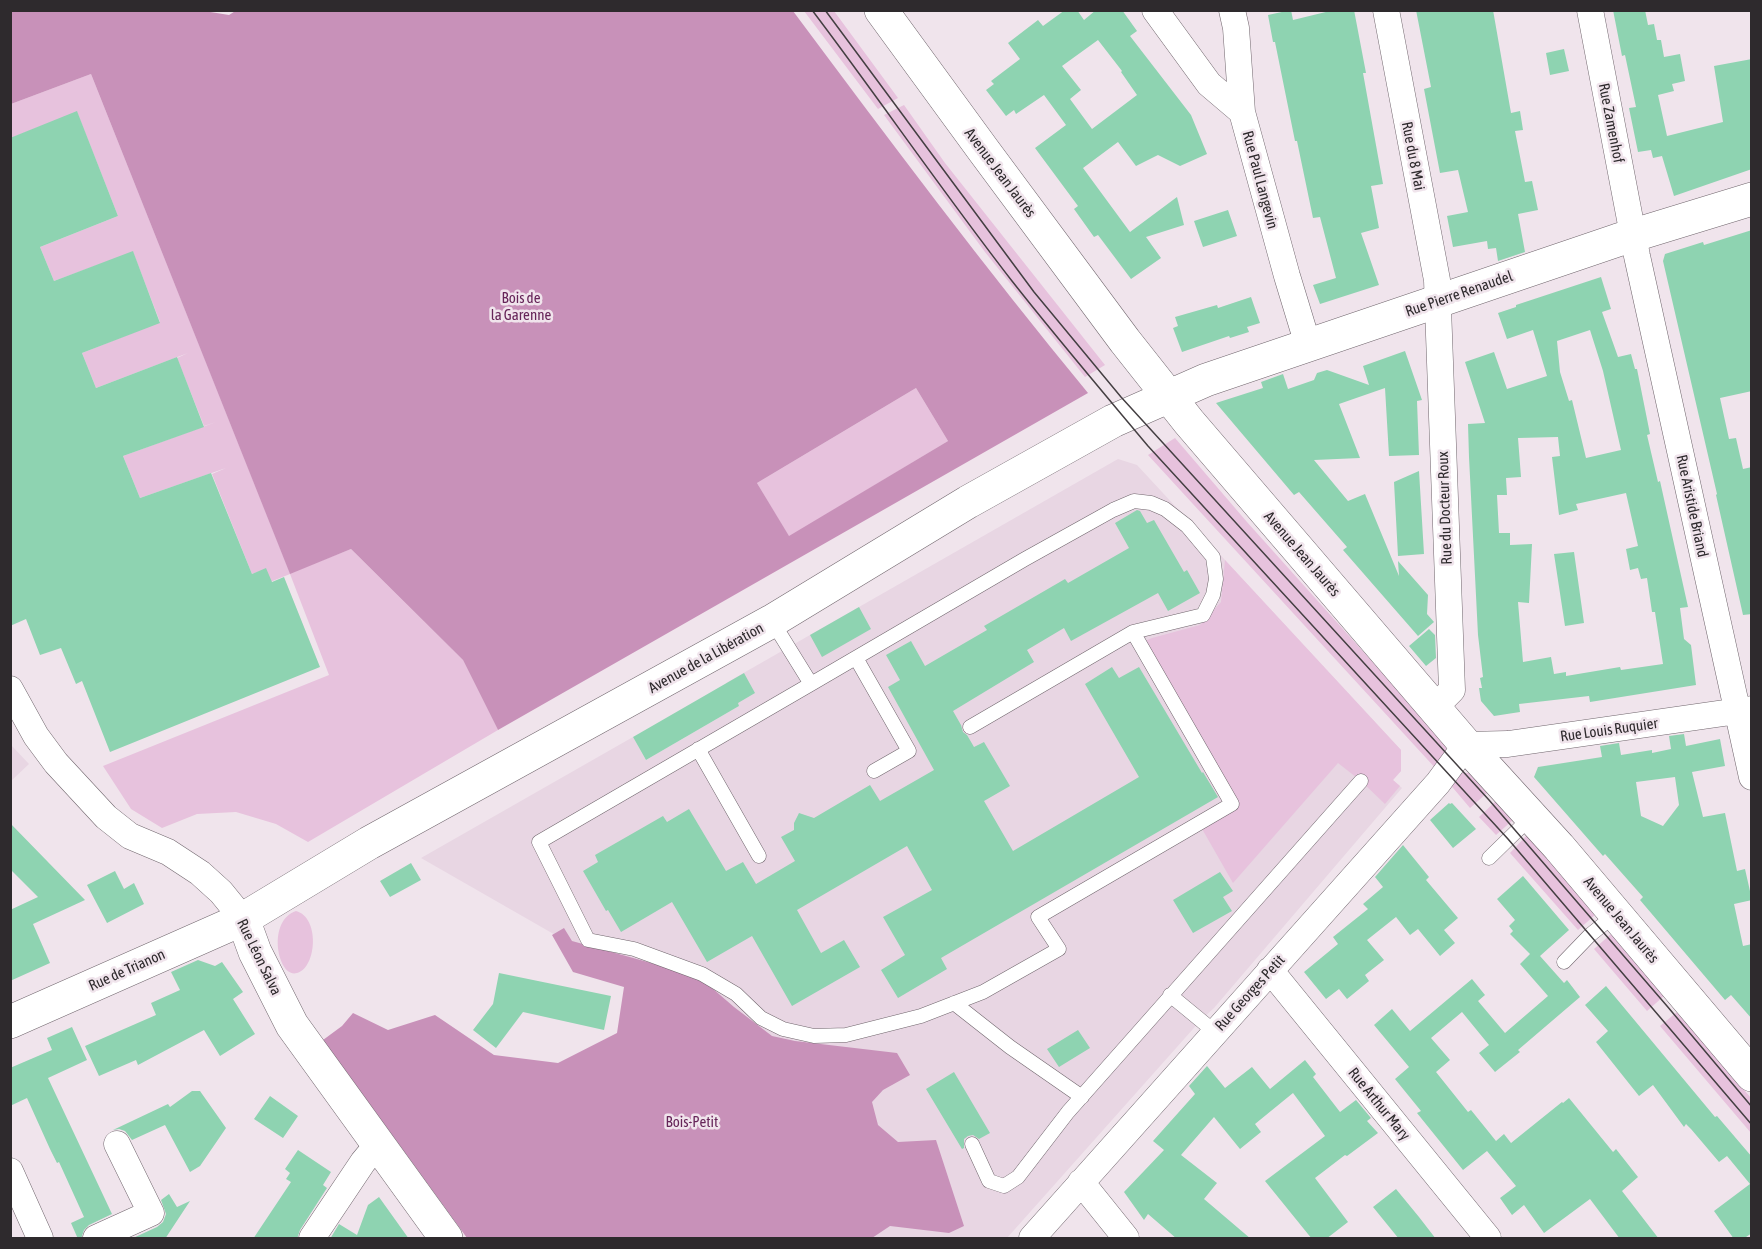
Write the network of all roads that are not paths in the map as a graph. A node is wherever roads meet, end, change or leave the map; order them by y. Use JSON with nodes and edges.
{"nodes":[{"id":1,"x":881,"y":10,"type":"edge"},
{"id":2,"x":1155,"y":10,"type":"edge"},
{"id":3,"x":1232,"y":10,"type":"edge"},
{"id":4,"x":1386,"y":10,"type":"edge"},
{"id":5,"x":1590,"y":10,"type":"edge"},
{"id":6,"x":1242,"y":112,"type":"junction"},
{"id":7,"x":1752,"y":199,"type":"edge"},
{"id":8,"x":1633,"y":235,"type":"junction"},
{"id":9,"x":1438,"y":302,"type":"junction"},
{"id":10,"x":1308,"y":345,"type":"junction"},
{"id":11,"x":1168,"y":396,"type":"junction"},
{"id":12,"x":772,"y":621,"type":"junction"},
{"id":13,"x":1133,"y":632,"type":"junction"},
{"id":14,"x":856,"y":658,"type":"junction"},
{"id":15,"x":811,"y":684,"type":"junction"},
{"id":16,"x":10,"y":689,"type":"edge"},
{"id":17,"x":1434,"y":708,"type":"junction"},
{"id":18,"x":1744,"y":710,"type":"edge"},
{"id":19,"x":970,"y":727,"type":"dead end"},
{"id":20,"x":1466,"y":745,"type":"junction"},
{"id":21,"x":698,"y":749,"type":"junction"},
{"id":22,"x":874,"y":771,"type":"dead end"},
{"id":23,"x":1752,"y":777,"type":"edge"},
{"id":24,"x":1361,"y":781,"type":"dead end"},
{"id":25,"x":1532,"y":817,"type":"junction"},
{"id":26,"x":759,"y":856,"type":"dead end"},
{"id":27,"x":1489,"y":858,"type":"dead end"},
{"id":28,"x":1616,"y":914,"type":"junction"},
{"id":29,"x":243,"y":919,"type":"junction"},
{"id":30,"x":1564,"y":962,"type":"dead end"},
{"id":31,"x":1270,"y":970,"type":"junction"},
{"id":32,"x":1170,"y":995,"type":"junction"},
{"id":33,"x":954,"y":1003,"type":"junction"},
{"id":34,"x":10,"y":1022,"type":"edge"},
{"id":35,"x":1215,"y":1032,"type":"junction"},
{"id":36,"x":1752,"y":1075,"type":"edge"},
{"id":37,"x":1082,"y":1097,"type":"junction"},
{"id":38,"x":972,"y":1143,"type":"dead end"},
{"id":39,"x":117,"y":1144,"type":"dead end"},
{"id":40,"x":378,"y":1144,"type":"junction"},
{"id":41,"x":10,"y":1171,"type":"edge"},
{"id":42,"x":1081,"y":1182,"type":"junction"},
{"id":43,"x":40,"y":1239,"type":"edge"},
{"id":44,"x":96,"y":1239,"type":"edge"},
{"id":45,"x":312,"y":1239,"type":"edge"},
{"id":46,"x":446,"y":1239,"type":"edge"},
{"id":47,"x":1032,"y":1239,"type":"edge"},
{"id":48,"x":1126,"y":1239,"type":"edge"},
{"id":49,"x":1488,"y":1239,"type":"edge"}],
"edges":[{"from":1,"to":11,"type":"street","name":"Avenue Jean Jaurès"},
{"from":2,"to":6,"type":"street"},
{"from":3,"to":6,"type":"street","name":"Rue Paul Langevin"},
{"from":4,"to":9,"type":"street","name":"Rue du 8 Mai"},
{"from":5,"to":8,"type":"street","name":"Rue Zamenhof"},
{"from":6,"to":10,"type":"street","name":"Rue Paul Langevin"},
{"from":7,"to":8,"type":"street","name":"Rue Pierre Renaudel"},
{"from":8,"to":9,"type":"street","name":"Rue Pierre Renaudel"},
{"from":8,"to":18,"type":"street","name":"Rue Aristide Briand"},
{"from":9,"to":10,"type":"street","name":"Rue Pierre Renaudel"},
{"from":9,"to":17,"type":"street","name":"Rue du Docteur Roux"},
{"from":10,"to":11,"type":"street","name":"Rue Pierre Renaudel"},
{"from":11,"to":12,"type":"street","name":"Avenue de la Libération"},
{"from":11,"to":17,"type":"street","name":"Avenue Jean Jaurès"},
{"from":12,"to":15,"type":"lane"},
{"from":12,"to":29,"type":"street","name":"Avenue de la Libération"},
{"from":13,"to":14,"type":"lane"},
{"from":13,"to":19,"type":"lane"},
{"from":13,"to":33,"type":"lane"},
{"from":14,"to":15,"type":"lane"},
{"from":14,"to":22,"type":"lane"},
{"from":15,"to":21,"type":"lane"},
{"from":16,"to":29,"type":"street","name":"Rue Léon Salva"},
{"from":17,"to":20,"type":"street","name":"Avenue Jean Jaurès"},
{"from":18,"to":20,"type":"street","name":"Rue Louis Ruquier"},
{"from":18,"to":23,"type":"street","name":"Rue Aristide Briand"},
{"from":20,"to":25,"type":"street","name":"Avenue Jean Jaurès"},
{"from":20,"to":31,"type":"street","name":"Rue Georges Petit"},
{"from":21,"to":26,"type":"lane"},
{"from":21,"to":33,"type":"lane"},
{"from":24,"to":32,"type":"lane"},
{"from":25,"to":27,"type":"lane"},
{"from":25,"to":28,"type":"street","name":"Avenue Jean Jaurès"},
{"from":28,"to":30,"type":"lane"},
{"from":28,"to":36,"type":"street","name":"Avenue Jean Jaurès"},
{"from":29,"to":34,"type":"street","name":"Rue de Trianon"},
{"from":29,"to":40,"type":"street","name":"Rue Léon Salva"},
{"from":31,"to":35,"type":"street","name":"Rue Georges Petit"},
{"from":31,"to":49,"type":"street","name":"Rue Arthur Mary"},
{"from":32,"to":35,"type":"lane"},
{"from":32,"to":37,"type":"lane"},
{"from":33,"to":37,"type":"lane"},
{"from":35,"to":42,"type":"street","name":"Rue Georges Petit"},
{"from":37,"to":38,"type":"lane"},
{"from":39,"to":44,"type":"street"},
{"from":40,"to":45,"type":"street"},
{"from":40,"to":46,"type":"street","name":"Rue Léon Salva"},
{"from":41,"to":43,"type":"street"},
{"from":42,"to":47,"type":"street","name":"Rue Georges Petit"},
{"from":42,"to":48,"type":"street"}]}
